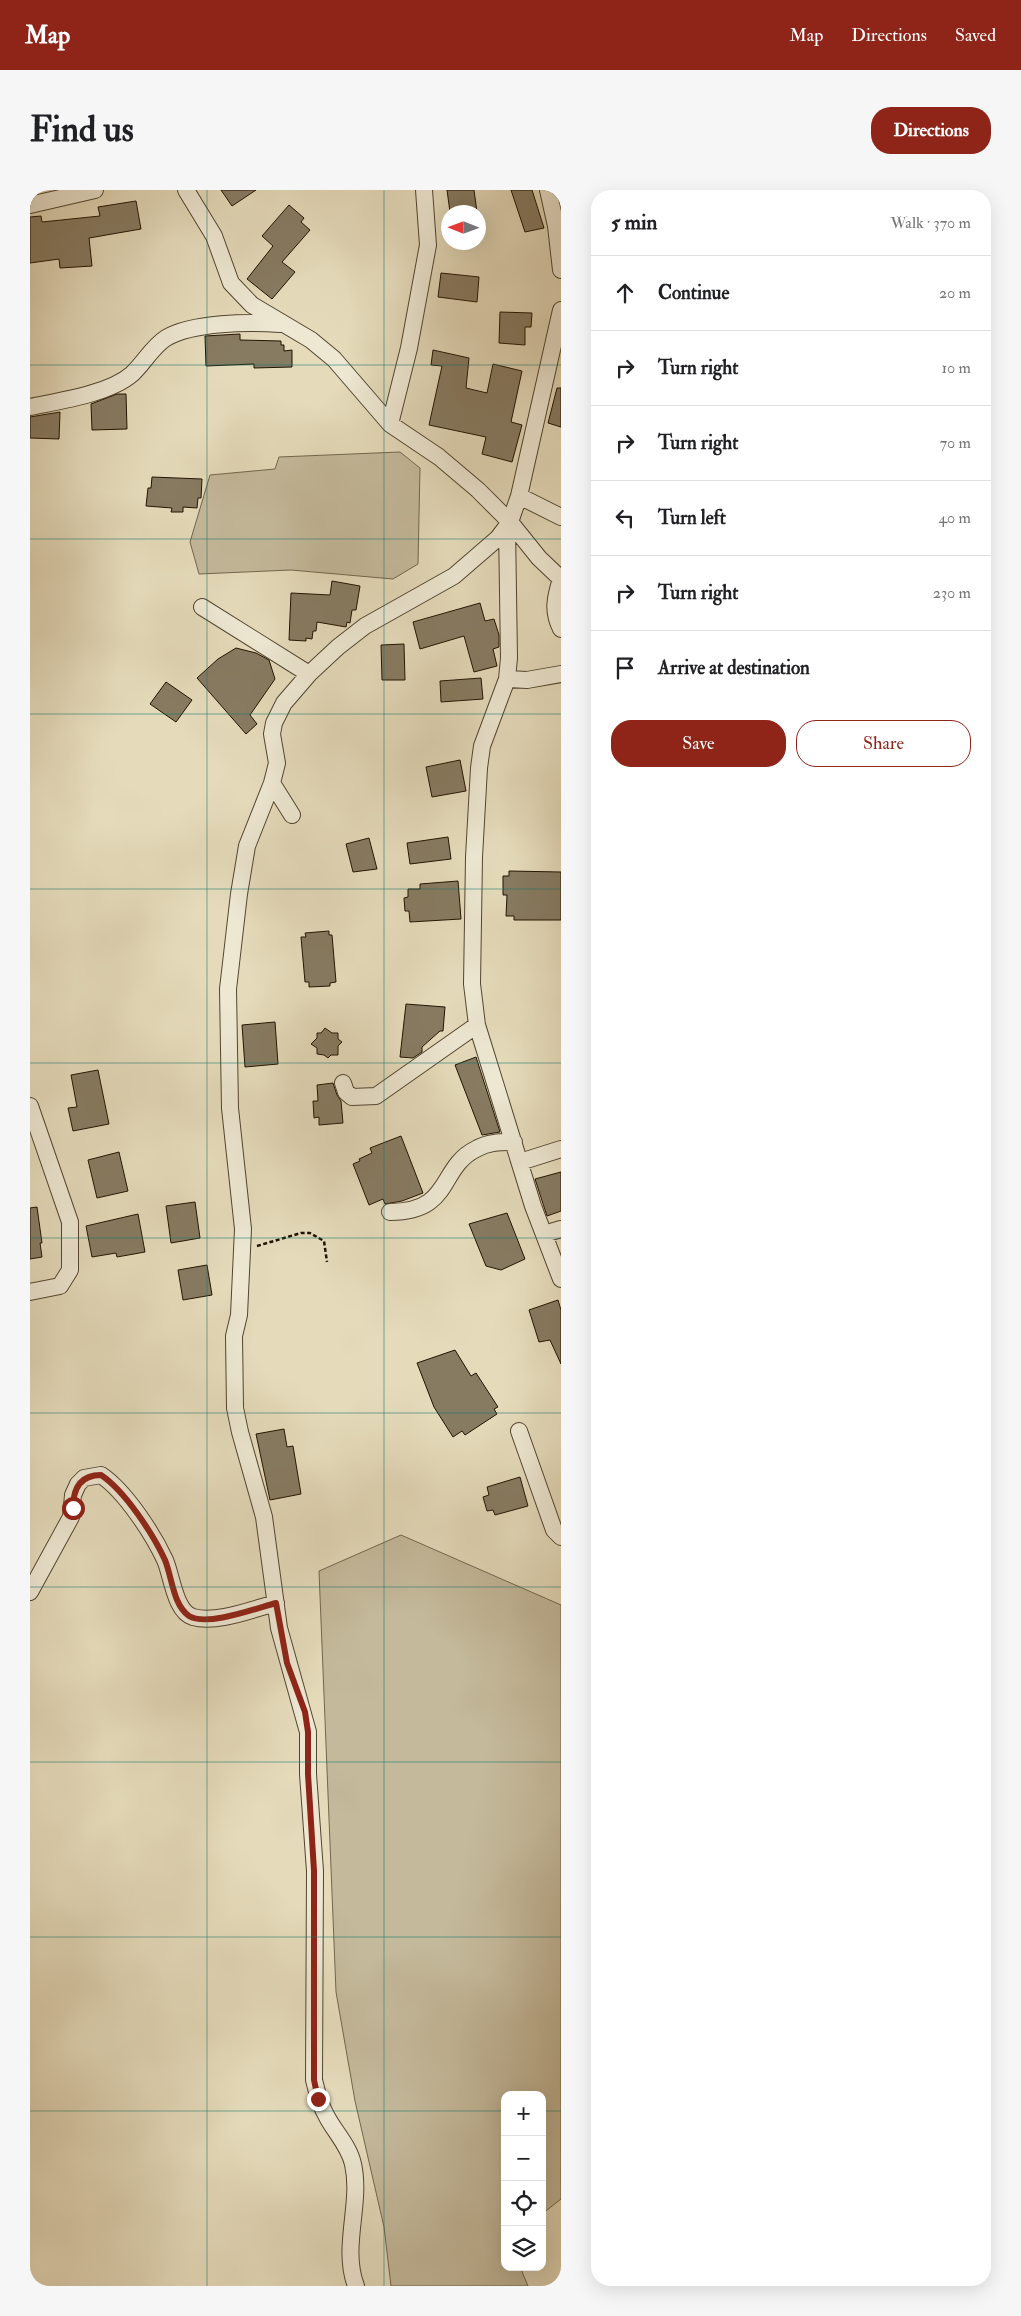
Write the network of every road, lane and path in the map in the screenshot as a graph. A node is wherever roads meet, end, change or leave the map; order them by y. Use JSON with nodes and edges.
{"nodes":[{"id":1,"x":95,"y":190,"type":"edge"},
{"id":2,"x":186,"y":190,"type":"edge"},
{"id":3,"x":424,"y":190,"type":"edge"},
{"id":4,"x":548,"y":190,"type":"edge"},
{"id":5,"x":30,"y":205,"type":"edge"},
{"id":6,"x":561,"y":270,"type":"edge"},
{"id":7,"x":561,"y":310,"type":"edge"},
{"id":8,"x":282,"y":324,"type":"junction"},
{"id":9,"x":30,"y":406,"type":"edge"},
{"id":10,"x":390,"y":424,"type":"junction"},
{"id":11,"x":519,"y":496,"type":"junction"},
{"id":12,"x":561,"y":517,"type":"edge"},
{"id":13,"x":509,"y":524,"type":"junction"},
{"id":14,"x":561,"y":579,"type":"edge"},
{"id":15,"x":202,"y":607,"type":"dead end"},
{"id":16,"x":561,"y":629,"type":"edge"},
{"id":17,"x":308,"y":674,"type":"junction"},
{"id":18,"x":561,"y":674,"type":"edge"},
{"id":19,"x":507,"y":679,"type":"junction"},
{"id":20,"x":272,"y":783,"type":"junction"},
{"id":21,"x":292,"y":815,"type":"dead end"},
{"id":22,"x":477,"y":1025,"type":"junction"},
{"id":23,"x":343,"y":1083,"type":"dead end"},
{"id":24,"x":30,"y":1106,"type":"edge"},
{"id":25,"x":514,"y":1142,"type":"junction"},
{"id":26,"x":561,"y":1149,"type":"edge"},
{"id":27,"x":520,"y":1162,"type":"junction"},
{"id":28,"x":390,"y":1212,"type":"dead end"},
{"id":29,"x":561,"y":1229,"type":"edge"},
{"id":30,"x":544,"y":1234,"type":"junction"},
{"id":31,"x":242,"y":1251,"type":"junction"},
{"id":32,"x":327,"y":1262,"type":"dead end"},
{"id":33,"x":561,"y":1279,"type":"edge"},
{"id":34,"x":30,"y":1292,"type":"edge"},
{"id":35,"x":520,"y":1431,"type":"dead end"},
{"id":36,"x":561,"y":1537,"type":"edge"},
{"id":37,"x":30,"y":1592,"type":"edge"},
{"id":38,"x":276,"y":1603,"type":"junction"},
{"id":39,"x":356,"y":2286,"type":"edge"}],
"edges":[{"from":1,"to":5,"type":"street"},
{"from":2,"to":8,"type":"street"},
{"from":3,"to":10,"type":"street"},
{"from":4,"to":6,"type":"street"},
{"from":7,"to":11,"type":"street"},
{"from":8,"to":9,"type":"street"},
{"from":8,"to":10,"type":"street"},
{"from":10,"to":13,"type":"street"},
{"from":11,"to":12,"type":"street"},
{"from":11,"to":13,"type":"street"},
{"from":13,"to":14,"type":"street"},
{"from":13,"to":17,"type":"street"},
{"from":13,"to":19,"type":"street"},
{"from":14,"to":16,"type":"street"},
{"from":15,"to":17,"type":"street"},
{"from":17,"to":20,"type":"street"},
{"from":18,"to":19,"type":"street"},
{"from":19,"to":22,"type":"street"},
{"from":20,"to":21,"type":"street"},
{"from":20,"to":31,"type":"street"},
{"from":22,"to":23,"type":"street"},
{"from":22,"to":25,"type":"street"},
{"from":24,"to":34,"type":"street"},
{"from":25,"to":27,"type":"street"},
{"from":25,"to":28,"type":"street"},
{"from":26,"to":27,"type":"street"},
{"from":27,"to":30,"type":"street"},
{"from":29,"to":30,"type":"street"},
{"from":30,"to":33,"type":"street"},
{"from":31,"to":32,"type":"path"},
{"from":31,"to":38,"type":"street"},
{"from":35,"to":36,"type":"street"},
{"from":37,"to":38,"type":"street"},
{"from":38,"to":39,"type":"street"}]}
